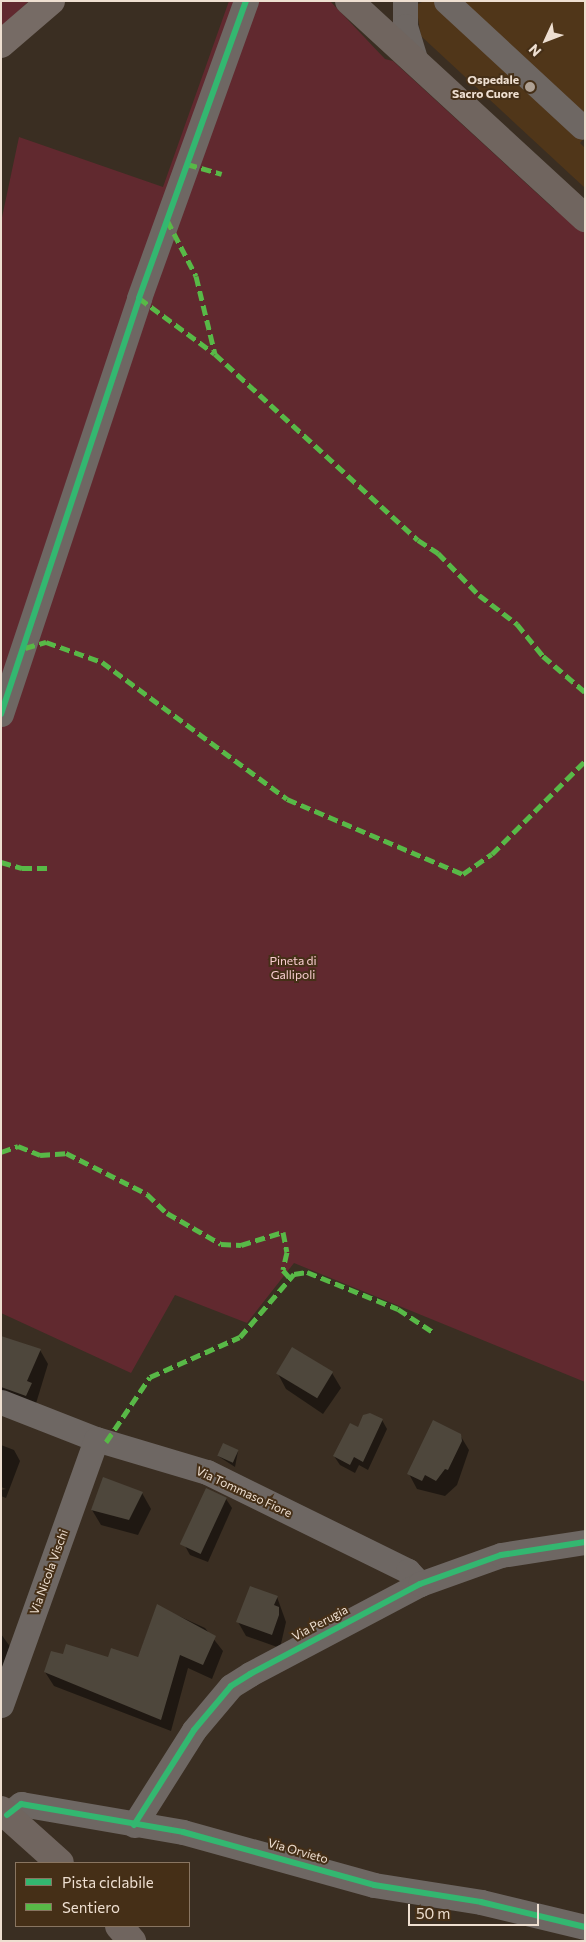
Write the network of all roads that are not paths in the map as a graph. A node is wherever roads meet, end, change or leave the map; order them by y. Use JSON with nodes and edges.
{"nodes":[{"id":1,"x":51,"y":1,"type":"edge"},
{"id":2,"x":246,"y":1,"type":"edge"},
{"id":3,"x":350,"y":1,"type":"edge"},
{"id":4,"x":405,"y":1,"type":"edge"},
{"id":5,"x":446,"y":1,"type":"edge"},
{"id":6,"x":32,"y":11,"type":"edge"},
{"id":7,"x":1,"y":44,"type":"edge"},
{"id":8,"x":416,"y":62,"type":"junction"},
{"id":9,"x":582,"y":127,"type":"dead end"},
{"id":10,"x":585,"y":218,"type":"edge"},
{"id":11,"x":1,"y":714,"type":"edge"},
{"id":12,"x":1,"y":1402,"type":"edge"},
{"id":13,"x":96,"y":1439,"type":"junction"},
{"id":14,"x":585,"y":1542,"type":"edge"},
{"id":15,"x":420,"y":1584,"type":"junction"},
{"id":16,"x":1,"y":1705,"type":"edge"},
{"id":17,"x":4,"y":1813,"type":"edge"},
{"id":18,"x":134,"y":1825,"type":"junction"},
{"id":19,"x":59,"y":1862,"type":"edge"},
{"id":20,"x":121,"y":1927,"type":"edge"},
{"id":21,"x":585,"y":1927,"type":"edge"},
{"id":22,"x":132,"y":1941,"type":"edge"}],
"edges":[{"from":1,"to":6,"type":"highway"},
{"from":2,"to":11,"type":"street"},
{"from":3,"to":8,"type":"main road"},
{"from":4,"to":8,"type":"street"},
{"from":5,"to":9,"type":"street"},
{"from":6,"to":7,"type":"highway"},
{"from":8,"to":10,"type":"main road"},
{"from":12,"to":13,"type":"street","name":"Via Tommaso Fiore"},
{"from":13,"to":15,"type":"street","name":"Via Tommaso Fiore"},
{"from":13,"to":16,"type":"street","name":"Via Nicola Vischi"},
{"from":14,"to":15,"type":"street","name":"Via Perugia"},
{"from":15,"to":18,"type":"street","name":"Via Perugia"},
{"from":17,"to":18,"type":"street","name":"Via Orvieto"},
{"from":17,"to":19,"type":"main road"},
{"from":18,"to":21,"type":"street","name":"Via Orvieto"},
{"from":20,"to":22,"type":"main road"}]}
